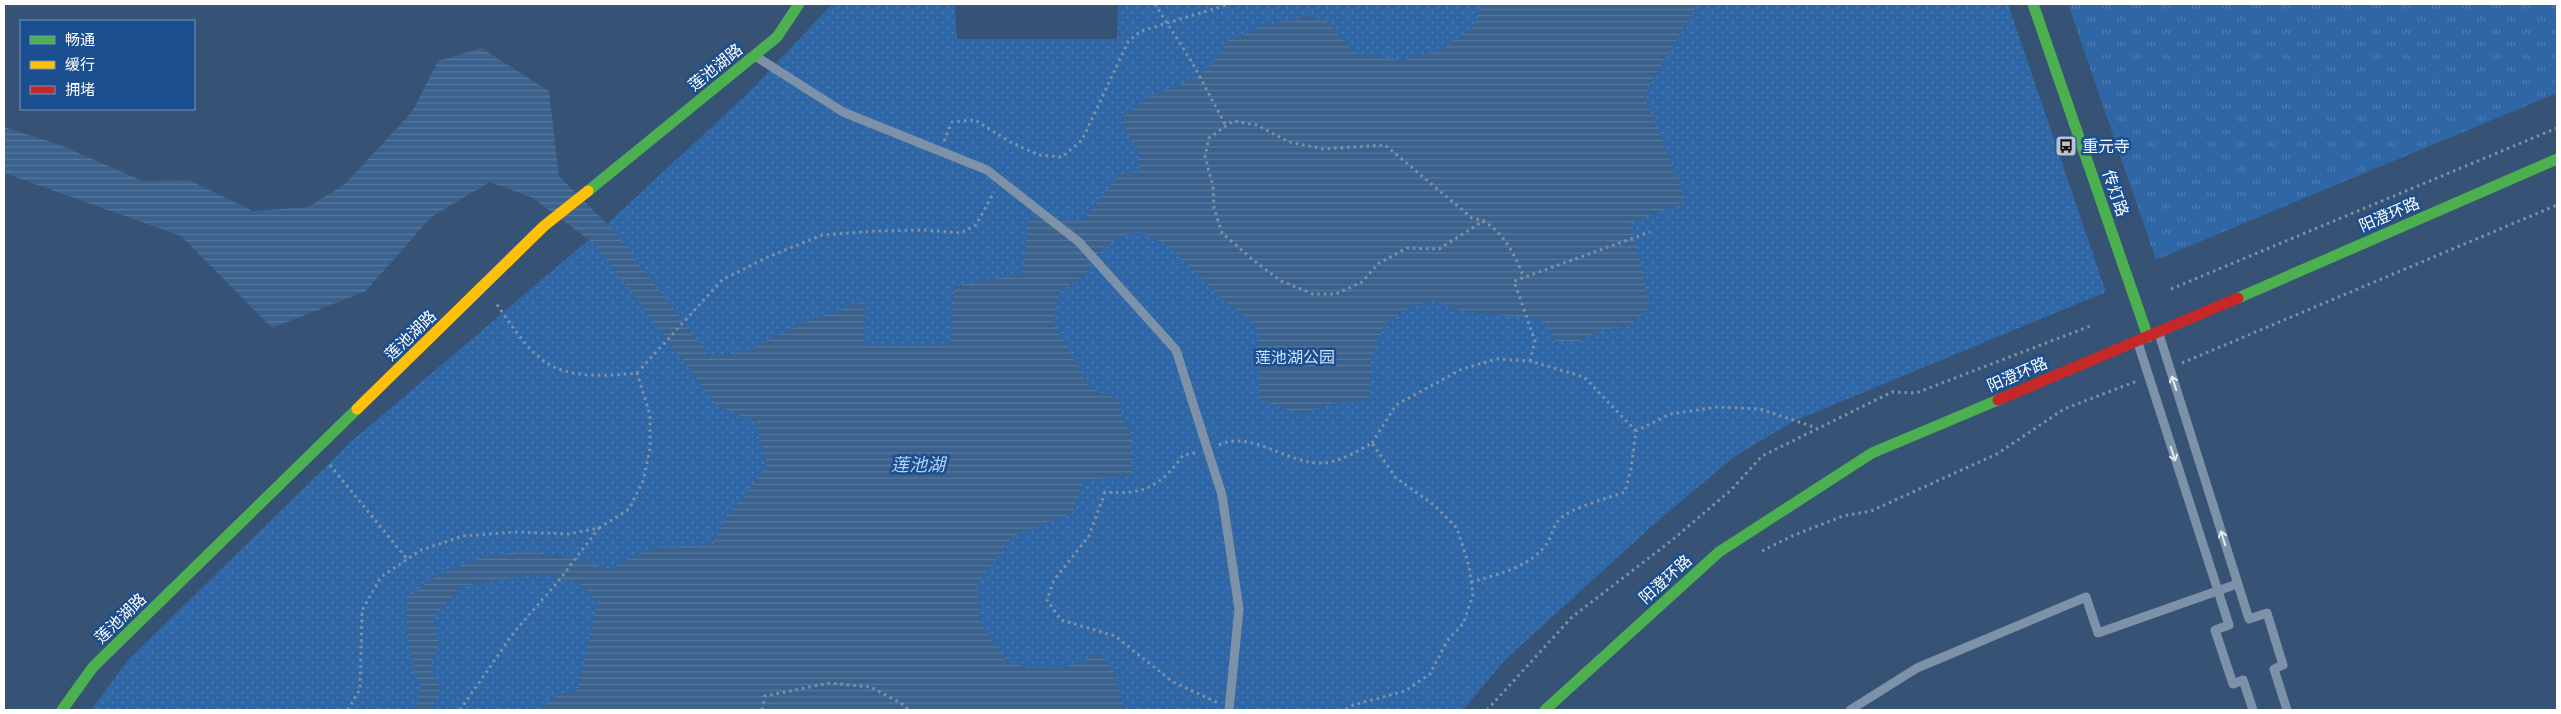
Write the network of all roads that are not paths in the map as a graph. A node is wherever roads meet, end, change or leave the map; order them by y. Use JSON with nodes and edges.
{"nodes":[{"id":1,"x":799,"y":4,"type":"edge"},
{"id":2,"x":2033,"y":4,"type":"edge"},
{"id":3,"x":754,"y":56,"type":"junction"},
{"id":4,"x":2557,"y":159,"type":"edge"},
{"id":5,"x":2153,"y":334,"type":"junction"},
{"id":6,"x":2137,"y":341,"type":"junction"},
{"id":7,"x":2237,"y":584,"type":"junction"},
{"id":8,"x":2218,"y":591,"type":"junction"},
{"id":9,"x":1229,"y":709,"type":"edge"},
{"id":10,"x":62,"y":710,"type":"edge"},
{"id":11,"x":1545,"y":710,"type":"edge"},
{"id":12,"x":1850,"y":710,"type":"edge"},
{"id":13,"x":2253,"y":710,"type":"edge"},
{"id":14,"x":2287,"y":710,"type":"edge"}],
"edges":[{"from":1,"to":3,"type":"street","name":"莲池湖路"},
{"from":2,"to":5,"type":"street","name":"传灯路"},
{"from":3,"to":9,"type":"lane"},
{"from":3,"to":10,"type":"street","name":"莲池湖路"},
{"from":4,"to":5,"type":"street","name":"阳澄环路"},
{"from":5,"to":6,"type":"street","name":"阳澄环路"},
{"from":7,"to":5,"type":"lane","one_way":true},
{"from":6,"to":8,"type":"lane","one_way":true},
{"from":6,"to":11,"type":"street","name":"阳澄环路"},
{"from":7,"to":8,"type":"lane"},
{"from":7,"to":14,"type":"lane"},
{"from":8,"to":12,"type":"lane"},
{"from":8,"to":13,"type":"lane"}]}
